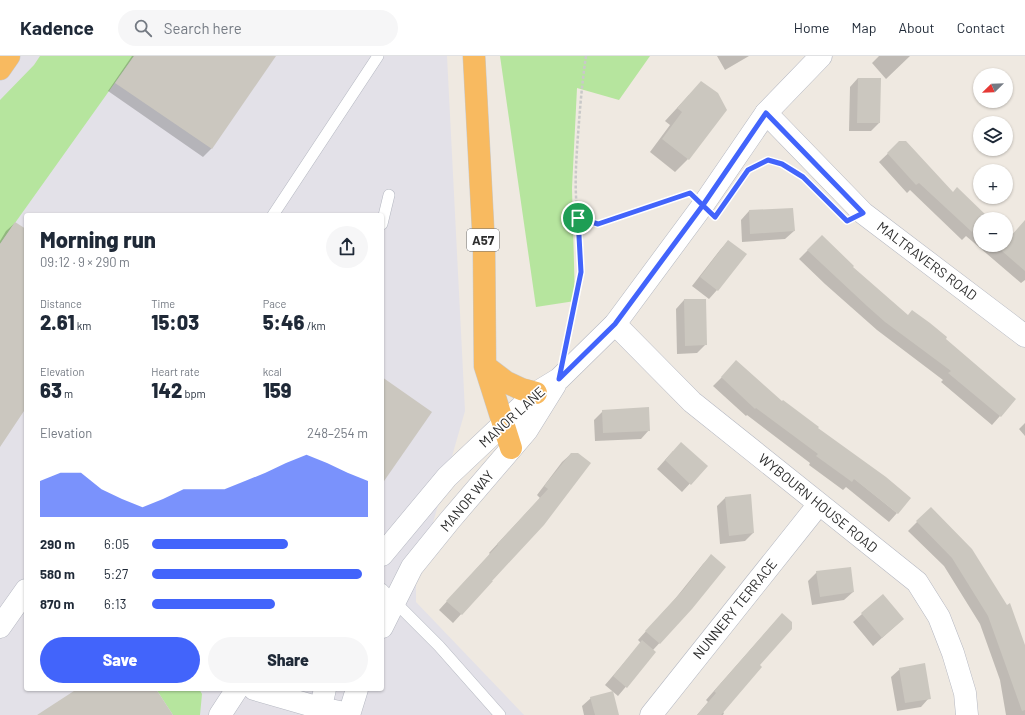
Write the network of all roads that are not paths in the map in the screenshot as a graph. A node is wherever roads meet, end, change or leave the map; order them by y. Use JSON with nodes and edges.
{"nodes":[{"id":1,"x":9,"y":56,"type":"edge"},
{"id":2,"x":378,"y":56,"type":"edge"},
{"id":3,"x":474,"y":56,"type":"edge"},
{"id":4,"x":821,"y":56,"type":"edge"},
{"id":5,"x":0,"y":69,"type":"edge"},
{"id":6,"x":766,"y":113,"type":"junction"},
{"id":7,"x":389,"y":195,"type":"dead end"},
{"id":8,"x":274,"y":213,"type":"edge"},
{"id":9,"x":384,"y":216,"type":"edge"},
{"id":10,"x":615,"y":324,"type":"junction"},
{"id":11,"x":1025,"y":336,"type":"edge"},
{"id":12,"x":485,"y":366,"type":"junction"},
{"id":13,"x":559,"y":379,"type":"junction"},
{"id":14,"x":536,"y":393,"type":"junction"},
{"id":15,"x":503,"y":424,"type":"junction"},
{"id":16,"x":511,"y":448,"type":"junction"},
{"id":17,"x":819,"y":504,"type":"junction"},
{"id":18,"x":384,"y":553,"type":"edge"},
{"id":19,"x":24,"y":593,"type":"edge"},
{"id":20,"x":388,"y":595,"type":"edge"},
{"id":21,"x":384,"y":616,"type":"edge"},
{"id":22,"x":0,"y":627,"type":"edge"},
{"id":23,"x":237,"y":691,"type":"edge"},
{"id":24,"x":263,"y":691,"type":"edge"},
{"id":25,"x":356,"y":691,"type":"edge"},
{"id":26,"x":321,"y":704,"type":"edge"},
{"id":27,"x":220,"y":715,"type":"edge"},
{"id":28,"x":349,"y":715,"type":"edge"},
{"id":29,"x":500,"y":715,"type":"edge"},
{"id":30,"x":651,"y":715,"type":"edge"},
{"id":31,"x":967,"y":715,"type":"edge"}],
"edges":[{"from":1,"to":5,"type":"highway"},
{"from":2,"to":8,"type":"lane"},
{"from":3,"to":12,"type":"highway","number":"A57"},
{"from":4,"to":6,"type":"street","name":"MANOR LANE"},
{"from":6,"to":10,"type":"street","name":"MANOR LANE"},
{"from":6,"to":11,"type":"street","name":"MALTRAVERS ROAD"},
{"from":7,"to":9,"type":"lane"},
{"from":10,"to":13,"type":"street","name":"MANOR LANE"},
{"from":10,"to":17,"type":"street","name":"WYBOURN HOUSE ROAD"},
{"from":12,"to":14,"type":"highway"},
{"from":12,"to":15,"type":"highway","number":"A57"},
{"from":13,"to":14,"type":"street","name":"MANOR LANE"},
{"from":13,"to":16,"type":"street","name":"MANOR WAY"},
{"from":14,"to":15,"type":"street","name":"MANOR LANE"},
{"from":15,"to":16,"type":"highway","number":"A57"},
{"from":15,"to":18,"type":"street","name":"MANOR LANE"},
{"from":16,"to":20,"type":"street","name":"MANOR WAY"},
{"from":17,"to":30,"type":"street","name":"NUNNERY TERRACE"},
{"from":17,"to":31,"type":"street","name":"WYBOURN HOUSE ROAD"},
{"from":19,"to":22,"type":"street"},
{"from":20,"to":21,"type":"street","name":"MANOR WAY"},
{"from":20,"to":29,"type":"lane"},
{"from":23,"to":27,"type":"street"},
{"from":24,"to":26,"type":"street"},
{"from":25,"to":28,"type":"street"},
{"from":26,"to":28,"type":"street"}]}
